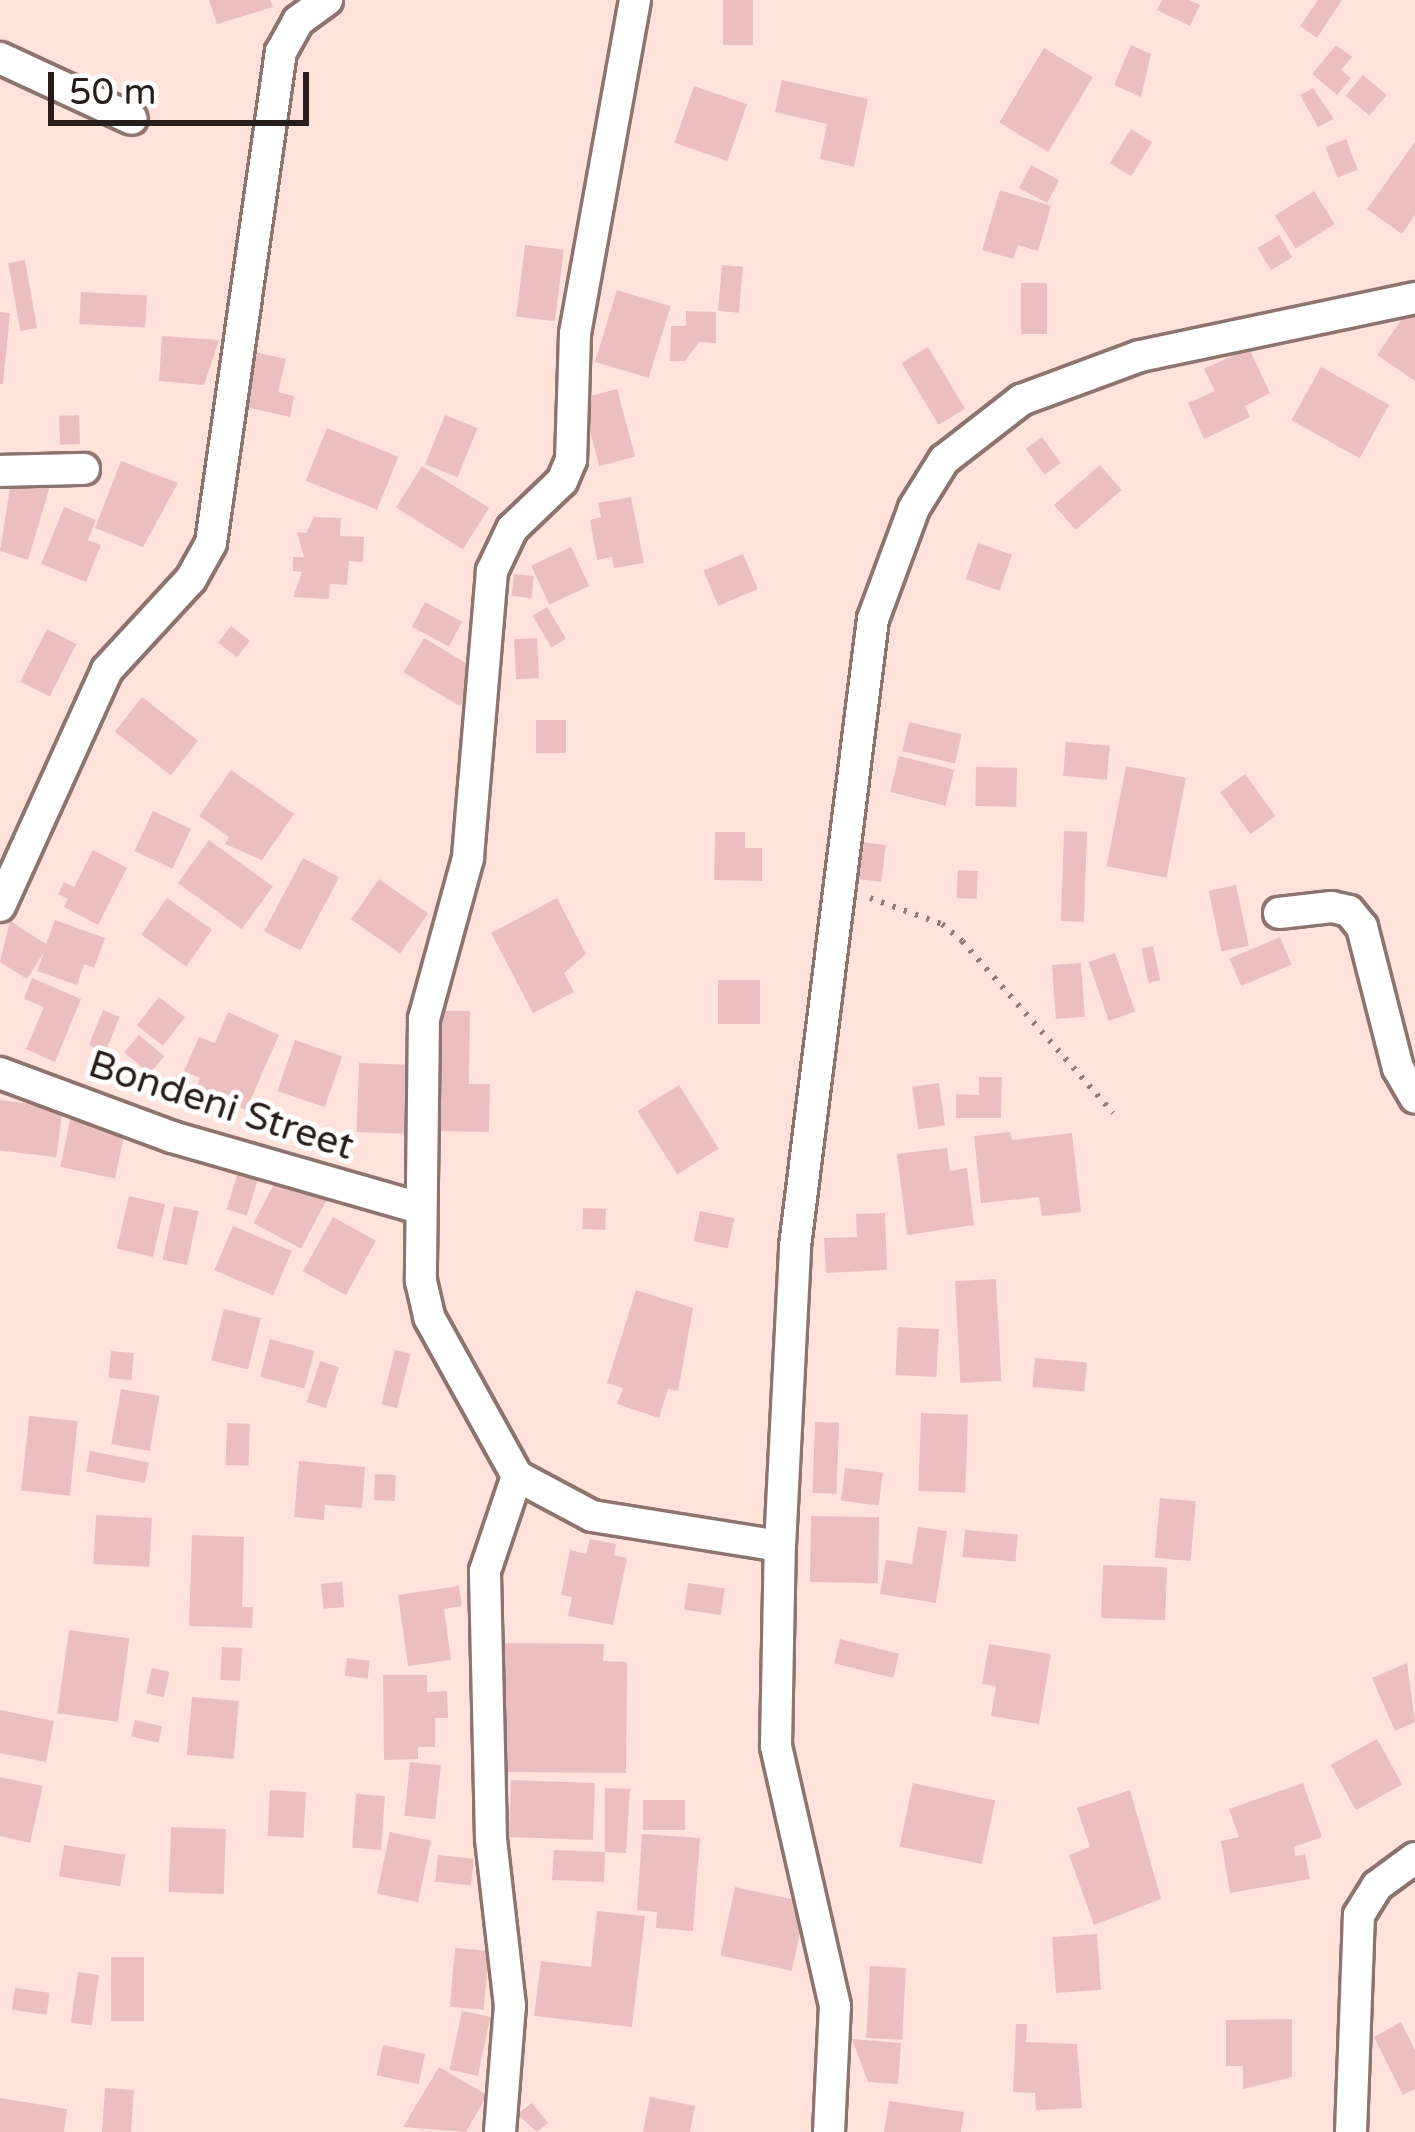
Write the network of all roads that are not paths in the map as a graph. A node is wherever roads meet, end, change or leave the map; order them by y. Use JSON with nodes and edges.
{"nodes":[{"id":1,"x":327,"y":0,"type":"edge"},
{"id":2,"x":635,"y":0,"type":"edge"},
{"id":3,"x":300,"y":11,"type":"edge"},
{"id":4,"x":0,"y":58,"type":"edge"},
{"id":5,"x":133,"y":119,"type":"dead end"},
{"id":6,"x":1415,"y":298,"type":"edge"},
{"id":7,"x":84,"y":469,"type":"dead end"},
{"id":8,"x":0,"y":470,"type":"edge"},
{"id":9,"x":0,"y":906,"type":"edge"},
{"id":10,"x":1279,"y":913,"type":"dead end"},
{"id":11,"x":0,"y":1073,"type":"edge"},
{"id":12,"x":1415,"y":1098,"type":"edge"},
{"id":13,"x":419,"y":1208,"type":"junction"},
{"id":14,"x":517,"y":1476,"type":"junction"},
{"id":15,"x":780,"y":1546,"type":"junction"},
{"id":16,"x":1415,"y":1858,"type":"edge"},
{"id":17,"x":500,"y":2132,"type":"edge"},
{"id":18,"x":829,"y":2132,"type":"edge"},
{"id":19,"x":1351,"y":2132,"type":"edge"}],
"edges":[{"from":1,"to":3,"type":"street"},
{"from":2,"to":13,"type":"street"},
{"from":3,"to":9,"type":"street"},
{"from":4,"to":5,"type":"street"},
{"from":6,"to":15,"type":"street"},
{"from":7,"to":8,"type":"street"},
{"from":10,"to":12,"type":"street"},
{"from":11,"to":13,"type":"street","name":"Bondeni Street"},
{"from":13,"to":14,"type":"street"},
{"from":14,"to":15,"type":"street"},
{"from":14,"to":17,"type":"street"},
{"from":15,"to":18,"type":"street"},
{"from":16,"to":19,"type":"street"}]}
